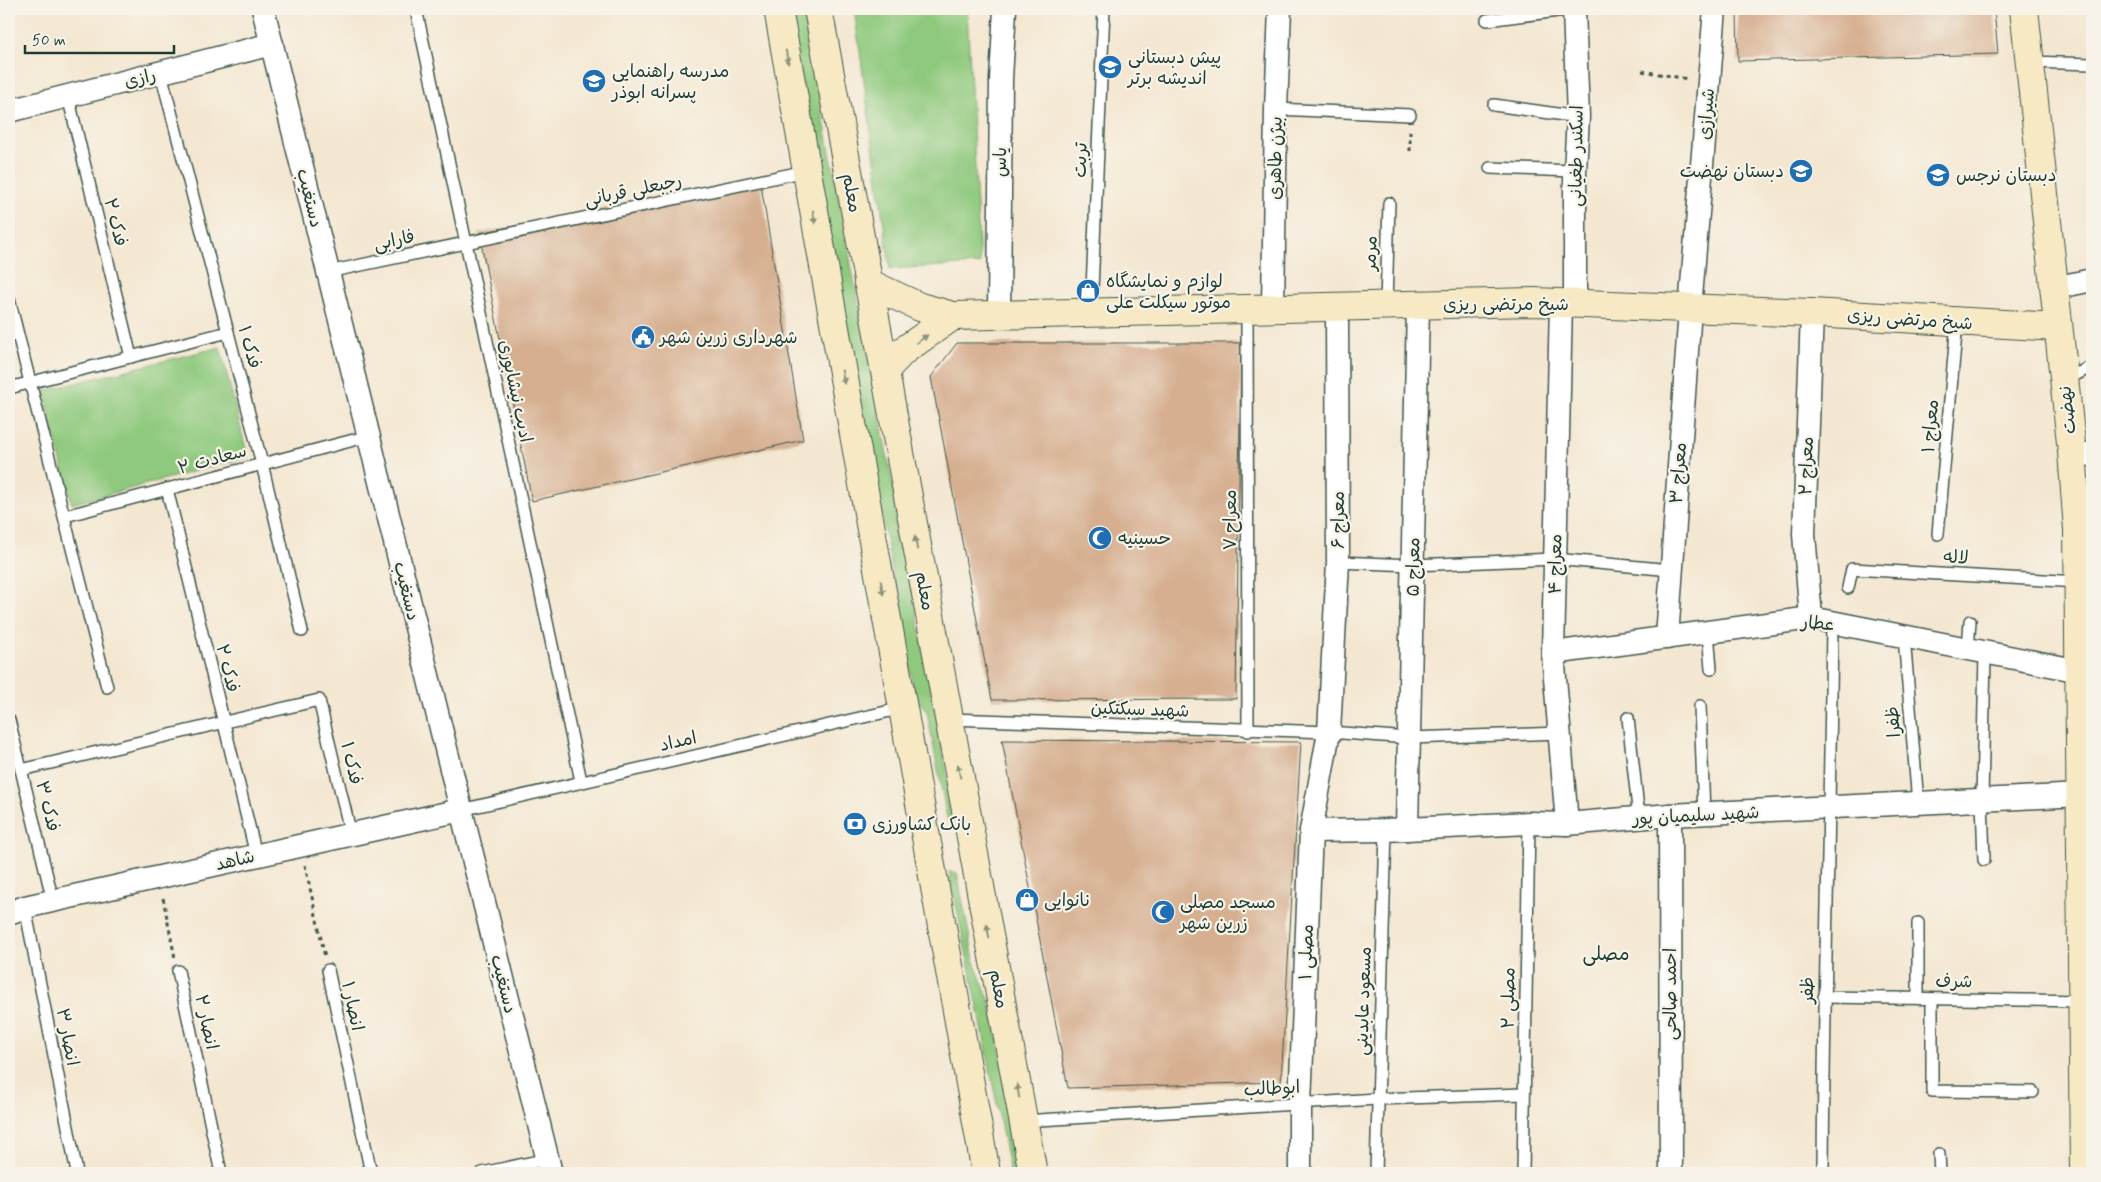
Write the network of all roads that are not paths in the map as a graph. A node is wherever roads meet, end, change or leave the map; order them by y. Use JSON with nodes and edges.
{"nodes":[{"id":1,"x":263,"y":9,"type":"edge"},
{"id":2,"x":416,"y":9,"type":"edge"},
{"id":3,"x":778,"y":9,"type":"edge"},
{"id":4,"x":818,"y":9,"type":"edge"},
{"id":5,"x":1005,"y":9,"type":"edge"},
{"id":6,"x":1104,"y":9,"type":"edge"},
{"id":7,"x":1280,"y":9,"type":"edge"},
{"id":8,"x":1574,"y":9,"type":"edge"},
{"id":9,"x":1715,"y":9,"type":"edge"},
{"id":10,"x":2024,"y":9,"type":"edge"},
{"id":11,"x":1486,"y":20,"type":"dead end"},
{"id":12,"x":272,"y":44,"type":"junction"},
{"id":13,"x":2030,"y":62,"type":"junction"},
{"id":14,"x":2092,"y":64,"type":"edge"},
{"id":15,"x":161,"y":73,"type":"junction"},
{"id":16,"x":68,"y":96,"type":"junction"},
{"id":17,"x":1494,"y":105,"type":"dead end"},
{"id":18,"x":1276,"y":109,"type":"junction"},
{"id":19,"x":9,"y":111,"type":"edge"},
{"id":20,"x":1410,"y":115,"type":"road end"},
{"id":21,"x":1578,"y":117,"type":"junction"},
{"id":22,"x":1490,"y":168,"type":"dead end"},
{"id":23,"x":1575,"y":171,"type":"junction"},
{"id":24,"x":806,"y":172,"type":"junction"},
{"id":25,"x":1389,"y":203,"type":"dead end"},
{"id":26,"x":467,"y":243,"type":"junction"},
{"id":27,"x":328,"y":272,"type":"junction"},
{"id":28,"x":2092,"y":280,"type":"edge"},
{"id":29,"x":868,"y":283,"type":"junction"},
{"id":30,"x":2054,"y":288,"type":"junction"},
{"id":31,"x":9,"y":299,"type":"edge"},
{"id":32,"x":1568,"y":303,"type":"junction"},
{"id":33,"x":1418,"y":304,"type":"junction"},
{"id":34,"x":1386,"y":306,"type":"junction"},
{"id":35,"x":1337,"y":307,"type":"junction"},
{"id":36,"x":1260,"y":308,"type":"junction"},
{"id":37,"x":1690,"y":309,"type":"junction"},
{"id":38,"x":1091,"y":313,"type":"junction"},
{"id":39,"x":1812,"y":313,"type":"junction"},
{"id":40,"x":999,"y":315,"type":"junction"},
{"id":41,"x":953,"y":316,"type":"junction"},
{"id":42,"x":1957,"y":322,"type":"junction"},
{"id":43,"x":2058,"y":327,"type":"junction"},
{"id":44,"x":228,"y":332,"type":"junction"},
{"id":45,"x":131,"y":357,"type":"junction"},
{"id":46,"x":2092,"y":366,"type":"edge"},
{"id":47,"x":885,"y":370,"type":"junction"},
{"id":48,"x":2064,"y":381,"type":"junction"},
{"id":49,"x":30,"y":383,"type":"junction"},
{"id":50,"x":9,"y":388,"type":"edge"},
{"id":51,"x":369,"y":436,"type":"junction"},
{"id":52,"x":2082,"y":454,"type":"edge"},
{"id":53,"x":262,"y":464,"type":"junction"},
{"id":54,"x":167,"y":489,"type":"junction"},
{"id":55,"x":65,"y":516,"type":"junction"},
{"id":56,"x":1938,"y":534,"type":"dead end"},
{"id":57,"x":1555,"y":559,"type":"junction"},
{"id":58,"x":1338,"y":562,"type":"junction"},
{"id":59,"x":1413,"y":565,"type":"junction"},
{"id":60,"x":1671,"y":570,"type":"junction"},
{"id":61,"x":2079,"y":582,"type":"junction"},
{"id":62,"x":1848,"y":588,"type":"dead end"},
{"id":63,"x":1811,"y":618,"type":"junction"},
{"id":64,"x":1970,"y":621,"type":"dead end"},
{"id":65,"x":1832,"y":623,"type":"junction"},
{"id":66,"x":302,"y":631,"type":"dead end"},
{"id":67,"x":1708,"y":632,"type":"junction"},
{"id":68,"x":1904,"y":637,"type":"junction"},
{"id":69,"x":1667,"y":638,"type":"junction"},
{"id":70,"x":1976,"y":651,"type":"junction"},
{"id":71,"x":1553,"y":653,"type":"junction"},
{"id":72,"x":1711,"y":669,"type":"dead end"},
{"id":73,"x":2080,"y":671,"type":"junction"},
{"id":74,"x":107,"y":687,"type":"dead end"},
{"id":75,"x":1700,"y":706,"type":"dead end"},
{"id":76,"x":903,"y":708,"type":"junction"},
{"id":77,"x":1628,"y":718,"type":"dead end"},
{"id":78,"x":949,"y":719,"type":"junction"},
{"id":79,"x":9,"y":720,"type":"edge"},
{"id":80,"x":2086,"y":720,"type":"edge"},
{"id":81,"x":224,"y":723,"type":"junction"},
{"id":82,"x":1248,"y":731,"type":"junction"},
{"id":83,"x":1329,"y":732,"type":"junction"},
{"id":84,"x":1560,"y":733,"type":"junction"},
{"id":85,"x":1409,"y":738,"type":"junction"},
{"id":86,"x":21,"y":770,"type":"junction"},
{"id":87,"x":581,"y":781,"type":"junction"},
{"id":88,"x":2081,"y":796,"type":"junction"},
{"id":89,"x":1982,"y":800,"type":"junction"},
{"id":90,"x":1918,"y":803,"type":"junction"},
{"id":91,"x":1830,"y":808,"type":"junction"},
{"id":92,"x":461,"y":810,"type":"junction"},
{"id":93,"x":1704,"y":814,"type":"junction"},
{"id":94,"x":1670,"y":815,"type":"junction"},
{"id":95,"x":1639,"y":818,"type":"junction"},
{"id":96,"x":1529,"y":822,"type":"junction"},
{"id":97,"x":1567,"y":824,"type":"junction"},
{"id":98,"x":969,"y":828,"type":"junction"},
{"id":99,"x":1396,"y":829,"type":"junction"},
{"id":100,"x":1311,"y":831,"type":"junction"},
{"id":101,"x":351,"y":834,"type":"junction"},
{"id":102,"x":926,"y":838,"type":"junction"},
{"id":103,"x":256,"y":856,"type":"junction"},
{"id":104,"x":1984,"y":860,"type":"dead end"},
{"id":105,"x":53,"y":901,"type":"junction"},
{"id":106,"x":17,"y":910,"type":"edge"},
{"id":107,"x":1918,"y":923,"type":"dead end"},
{"id":108,"x":178,"y":970,"type":"road end"},
{"id":109,"x":328,"y":970,"type":"road end"},
{"id":110,"x":1824,"y":997,"type":"junction"},
{"id":111,"x":1918,"y":998,"type":"junction"},
{"id":112,"x":1932,"y":998,"type":"junction"},
{"id":113,"x":2084,"y":1002,"type":"junction"},
{"id":114,"x":2088,"y":1060,"type":"edge"},
{"id":115,"x":2033,"y":1092,"type":"dead end"},
{"id":116,"x":1523,"y":1094,"type":"junction"},
{"id":117,"x":1377,"y":1099,"type":"junction"},
{"id":118,"x":1300,"y":1104,"type":"junction"},
{"id":119,"x":1023,"y":1121,"type":"junction"},
{"id":120,"x":1939,"y":1154,"type":"dead end"},
{"id":121,"x":550,"y":1166,"type":"edge"},
{"id":122,"x":77,"y":1173,"type":"edge"},
{"id":123,"x":221,"y":1173,"type":"edge"},
{"id":124,"x":372,"y":1173,"type":"edge"},
{"id":125,"x":482,"y":1173,"type":"edge"},
{"id":126,"x":986,"y":1173,"type":"edge"},
{"id":127,"x":1033,"y":1173,"type":"edge"},
{"id":128,"x":1300,"y":1173,"type":"edge"},
{"id":129,"x":1376,"y":1173,"type":"edge"},
{"id":130,"x":1523,"y":1173,"type":"edge"},
{"id":131,"x":1671,"y":1173,"type":"edge"},
{"id":132,"x":1823,"y":1173,"type":"edge"},
{"id":133,"x":1940,"y":1173,"type":"edge"},
{"id":134,"x":2084,"y":1173,"type":"edge"}],
"edges":[{"from":1,"to":12,"type":"street","name":"دستغیب"},
{"from":2,"to":26,"type":"lane","name":"ادیب نیشابوری"},
{"from":3,"to":24,"type":"street","one_way":true},
{"from":4,"to":29,"type":"street","name":"معلم"},
{"from":5,"to":40,"type":"street","name":"یاس"},
{"from":6,"to":38,"type":"lane","name":"تربت"},
{"from":7,"to":18,"type":"street","name":"بیژن طاهری"},
{"from":8,"to":11,"type":"lane"},
{"from":8,"to":21,"type":"street","name":"اسکندر طغیانی"},
{"from":9,"to":37,"type":"street","name":"شیرازی"},
{"from":10,"to":13,"type":"street","name":"نهضت"},
{"from":12,"to":15,"type":"street","name":"رازی"},
{"from":12,"to":27,"type":"street","name":"دستغیب"},
{"from":13,"to":14,"type":"lane"},
{"from":13,"to":30,"type":"street","name":"نهضت"},
{"from":15,"to":16,"type":"street","name":"رازی"},
{"from":15,"to":44,"type":"lane","name":"فدک ۱"},
{"from":16,"to":19,"type":"street","name":"رازی"},
{"from":16,"to":45,"type":"lane","name":"فدک ۲"},
{"from":17,"to":21,"type":"lane"},
{"from":18,"to":20,"type":"lane"},
{"from":18,"to":36,"type":"street","name":"بیژن طاهری"},
{"from":21,"to":23,"type":"street","name":"اسکندر طغیانی"},
{"from":22,"to":23,"type":"lane"},
{"from":23,"to":32,"type":"street","name":"اسکندر طغیانی"},
{"from":24,"to":26,"type":"lane","name":"رجبعلی قربانی"},
{"from":24,"to":76,"type":"street","one_way":true},
{"from":25,"to":34,"type":"lane","name":"مرمر"},
{"from":26,"to":27,"type":"lane","name":"فارابی"},
{"from":26,"to":87,"type":"lane","name":"ادیب نیشابوری"},
{"from":27,"to":51,"type":"street","name":"دستغیب"},
{"from":28,"to":30,"type":"street"},
{"from":29,"to":41,"type":"street","name":"شیخ مرتضی ریزی"},
{"from":29,"to":47,"type":"street","name":"معلم"},
{"from":30,"to":43,"type":"street","name":"نهضت"},
{"from":31,"to":49,"type":"lane"},
{"from":32,"to":33,"type":"street","name":"شیخ مرتضی ریزی"},
{"from":32,"to":37,"type":"street","name":"شیخ مرتضی ریزی"},
{"from":32,"to":57,"type":"street","name":"معراج ۴"},
{"from":33,"to":34,"type":"street","name":"شیخ مرتضی ریزی"},
{"from":33,"to":59,"type":"street","name":"معراج ۵"},
{"from":34,"to":35,"type":"street","name":"شیخ مرتضی ریزی"},
{"from":35,"to":36,"type":"street","name":"شیخ مرتضی ریزی"},
{"from":35,"to":58,"type":"street","name":"معراج ۶"},
{"from":36,"to":38,"type":"street","name":"شیخ مرتضی ریزی"},
{"from":36,"to":82,"type":"lane","name":"معراح ۷"},
{"from":37,"to":39,"type":"street","name":"شیخ مرتضی ریزی"},
{"from":37,"to":60,"type":"street","name":"معراج ۳"},
{"from":38,"to":40,"type":"street","name":"شیخ مرتضی ریزی"},
{"from":39,"to":42,"type":"street","name":"شیخ مرتضی ریزی"},
{"from":39,"to":63,"type":"street","name":"معراج ۲"},
{"from":40,"to":41,"type":"street","name":"شیخ مرتضی ریزی"},
{"from":47,"to":41,"type":"street","one_way":true},
{"from":42,"to":43,"type":"street","name":"شیخ مرتضی ریزی"},
{"from":42,"to":56,"type":"lane","name":"معراج ۱"},
{"from":43,"to":48,"type":"street","name":"نهضت"},
{"from":44,"to":45,"type":"lane"},
{"from":44,"to":53,"type":"lane","name":"فدک ۱"},
{"from":45,"to":49,"type":"lane"},
{"from":46,"to":48,"type":"lane"},
{"from":78,"to":47,"type":"street","name":"معلم","one_way":true},
{"from":48,"to":52,"type":"street","name":"نهضت"},
{"from":49,"to":50,"type":"lane"},
{"from":49,"to":55,"type":"lane"},
{"from":51,"to":53,"type":"lane","name":"سعادت ۲"},
{"from":51,"to":92,"type":"street","name":"دستغیب"},
{"from":52,"to":61,"type":"street","name":"نهضت"},
{"from":53,"to":54,"type":"lane","name":"سعادت ۲"},
{"from":53,"to":66,"type":"lane","name":"فدک ۱"},
{"from":54,"to":55,"type":"lane","name":"سعادت ۲"},
{"from":54,"to":81,"type":"lane","name":"فدک ۲"},
{"from":55,"to":74,"type":"lane"},
{"from":57,"to":59,"type":"lane"},
{"from":57,"to":60,"type":"lane"},
{"from":57,"to":71,"type":"street","name":"معراج ۴"},
{"from":58,"to":59,"type":"lane"},
{"from":58,"to":83,"type":"street","name":"معراج ۶"},
{"from":59,"to":85,"type":"street","name":"معراج ۵"},
{"from":60,"to":69,"type":"street","name":"معراج ۳"},
{"from":61,"to":62,"type":"lane","name":"لاله"},
{"from":61,"to":73,"type":"street","name":"نهضت"},
{"from":63,"to":65,"type":"street","name":"عطار"},
{"from":63,"to":67,"type":"street","name":"عطار"},
{"from":64,"to":70,"type":"lane"},
{"from":65,"to":68,"type":"street","name":"عطار"},
{"from":65,"to":91,"type":"lane","name":"ظفر"},
{"from":67,"to":69,"type":"street","name":"عطار"},
{"from":67,"to":72,"type":"lane"},
{"from":68,"to":70,"type":"street","name":"عطار"},
{"from":68,"to":90,"type":"lane","name":"ظفرا"},
{"from":69,"to":71,"type":"street","name":"عطار"},
{"from":70,"to":73,"type":"street","name":"عطار"},
{"from":70,"to":89,"type":"lane"},
{"from":71,"to":84,"type":"street","name":"معراج ۴"},
{"from":73,"to":80,"type":"street","name":"نهضت"},
{"from":75,"to":93,"type":"lane"},
{"from":76,"to":87,"type":"lane","name":"امداد"},
{"from":76,"to":102,"type":"street"},
{"from":77,"to":95,"type":"lane"},
{"from":78,"to":82,"type":"lane","name":"شهید سبکتکین"},
{"from":98,"to":78,"type":"street","name":"معلم","one_way":true},
{"from":79,"to":86,"type":"lane","name":"فدک ۳"},
{"from":80,"to":88,"type":"street","name":"نهضت"},
{"from":81,"to":86,"type":"lane"},
{"from":81,"to":101,"type":"lane","name":"فدک ۱"},
{"from":81,"to":103,"type":"lane","name":"فدک ۲"},
{"from":82,"to":83,"type":"lane","name":"شهید سبکتکین"},
{"from":83,"to":85,"type":"lane","name":"شهید سبکتکین"},
{"from":83,"to":100,"type":"street","name":"مصلی ۱"},
{"from":84,"to":85,"type":"lane","name":"شهید سبکتکین"},
{"from":84,"to":97,"type":"street","name":"معراج ۴"},
{"from":85,"to":99,"type":"street","name":"معراج ۵"},
{"from":86,"to":105,"type":"lane","name":"فدک ۳"},
{"from":87,"to":92,"type":"lane","name":"امداد"},
{"from":88,"to":89,"type":"street","name":"شهید سلیمیان پور"},
{"from":88,"to":113,"type":"street","name":"نهضت"},
{"from":89,"to":90,"type":"street","name":"شهید سلیمیان پور"},
{"from":89,"to":104,"type":"lane"},
{"from":90,"to":91,"type":"street","name":"شهید سلیمیان پور"},
{"from":91,"to":93,"type":"street","name":"شهید سلیمیان پور"},
{"from":91,"to":110,"type":"lane","name":"ظفر"},
{"from":92,"to":101,"type":"street","name":"شاهد"},
{"from":92,"to":121,"type":"street","name":"دستغیب"},
{"from":93,"to":94,"type":"street","name":"شهید سلیمیان پور"},
{"from":94,"to":95,"type":"street","name":"شهید سلیمیان پور"},
{"from":94,"to":131,"type":"street","name":"احمد صالحی"},
{"from":95,"to":97,"type":"street","name":"شهید سلیمیان پور"},
{"from":96,"to":97,"type":"street","name":"شهید سلیمیان پور"},
{"from":96,"to":99,"type":"street","name":"شهید سلیمیان پور"},
{"from":96,"to":116,"type":"lane","name":"مصلی ۲"},
{"from":98,"to":102,"type":"street"},
{"from":119,"to":98,"type":"street","name":"معلم","one_way":true},
{"from":99,"to":100,"type":"street","name":"شهید سلیمیان پور"},
{"from":99,"to":117,"type":"lane","name":"مسعود عابدینی"},
{"from":100,"to":118,"type":"street","name":"مصلی ۱"},
{"from":101,"to":103,"type":"street","name":"شاهد"},
{"from":102,"to":126,"type":"street"},
{"from":103,"to":105,"type":"street","name":"شاهد"},
{"from":105,"to":106,"type":"street","name":"شاهد"},
{"from":106,"to":122,"type":"lane","name":"انصار ۳"},
{"from":107,"to":111,"type":"lane"},
{"from":108,"to":123,"type":"lane","name":"انصار ۲"},
{"from":109,"to":124,"type":"lane","name":"انصار ۱"},
{"from":110,"to":111,"type":"lane","name":"شرف"},
{"from":110,"to":132,"type":"lane","name":"ظفر"},
{"from":111,"to":112,"type":"lane","name":"شرف"},
{"from":112,"to":113,"type":"lane","name":"شرف"},
{"from":112,"to":115,"type":"lane"},
{"from":113,"to":114,"type":"street","name":"نهضت"},
{"from":114,"to":134,"type":"street","name":"نهضت"},
{"from":116,"to":117,"type":"lane","name":"ابوطالب"},
{"from":116,"to":130,"type":"lane","name":"مصلی ۲"},
{"from":117,"to":118,"type":"lane","name":"ابوطالب"},
{"from":117,"to":129,"type":"lane","name":"مسعود عابدینی"},
{"from":118,"to":119,"type":"lane","name":"ابوطالب"},
{"from":118,"to":128,"type":"street","name":"مصلی ۱"},
{"from":119,"to":127,"type":"street","name":"معلم"},
{"from":120,"to":133,"type":"lane"},
{"from":121,"to":125,"type":"lane"}]}
